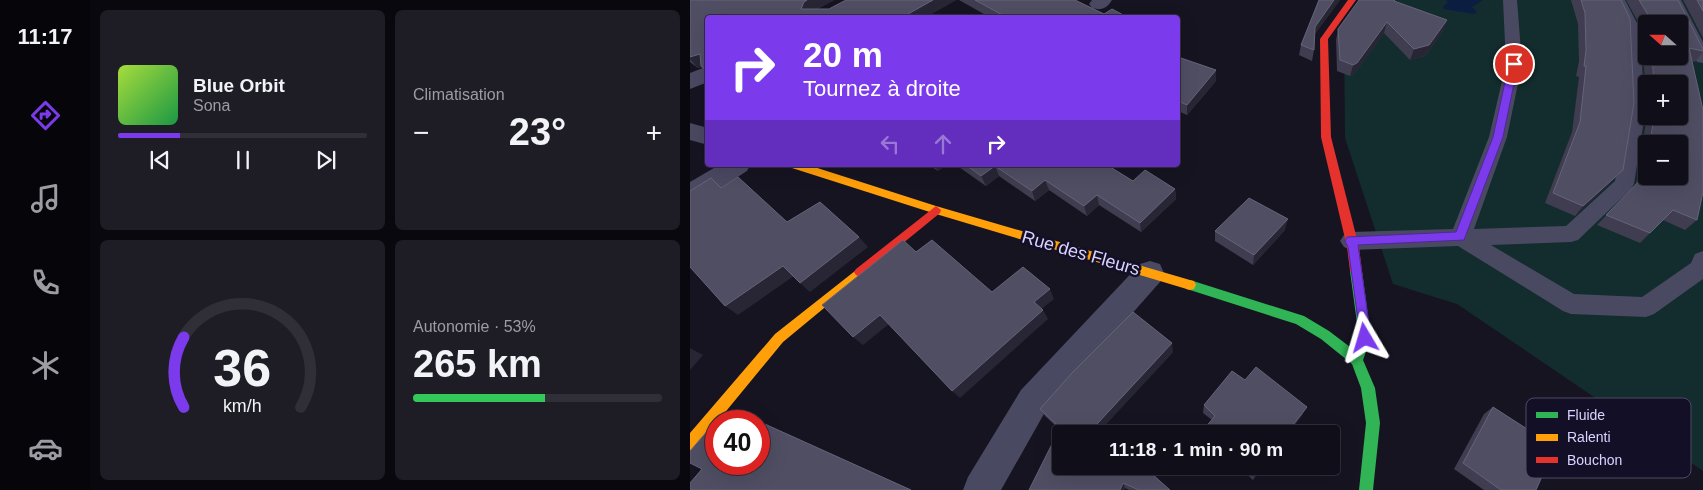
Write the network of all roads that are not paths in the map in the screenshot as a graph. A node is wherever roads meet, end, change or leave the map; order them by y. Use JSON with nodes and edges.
{"nodes":[{"id":1,"x":1352,"y":0,"type":"edge"},
{"id":2,"x":1510,"y":0,"type":"edge"},
{"id":3,"x":1618,"y":0,"type":"edge"},
{"id":4,"x":1674,"y":0,"type":"edge"},
{"id":5,"x":1703,"y":58,"type":"edge"},
{"id":6,"x":705,"y":74,"type":"edge"},
{"id":7,"x":690,"y":82,"type":"edge"},
{"id":8,"x":690,"y":131,"type":"edge"},
{"id":9,"x":705,"y":136,"type":"edge"},
{"id":10,"x":735,"y":167,"type":"edge"},
{"id":11,"x":802,"y":167,"type":"edge"},
{"id":12,"x":690,"y":195,"type":"edge"},
{"id":13,"x":936,"y":210,"type":"junction"},
{"id":14,"x":1460,"y":237,"type":"junction"},
{"id":15,"x":1351,"y":241,"type":"junction"},
{"id":16,"x":1703,"y":260,"type":"edge"},
{"id":17,"x":1150,"y":273,"type":"junction"},
{"id":18,"x":1357,"y":360,"type":"junction"},
{"id":19,"x":690,"y":444,"type":"edge"},
{"id":20,"x":981,"y":490,"type":"edge"},
{"id":21,"x":1366,"y":490,"type":"edge"}],
"edges":[{"from":1,"to":15,"type":"street"},
{"from":2,"to":14,"type":"lane"},
{"from":3,"to":14,"type":"lane"},
{"from":4,"to":5,"type":"lane"},
{"from":6,"to":7,"type":"street"},
{"from":8,"to":9,"type":"street"},
{"from":10,"to":12,"type":"street"},
{"from":11,"to":13,"type":"street","name":"Rue des Fleurs"},
{"from":13,"to":17,"type":"street","name":"Rue des Fleurs"},
{"from":13,"to":19,"type":"street"},
{"from":14,"to":15,"type":"lane"},
{"from":14,"to":16,"type":"lane"},
{"from":15,"to":18,"type":"street"},
{"from":17,"to":18,"type":"street","name":"Rue des Fleurs"},
{"from":17,"to":20,"type":"street"},
{"from":18,"to":21,"type":"street"}]}
